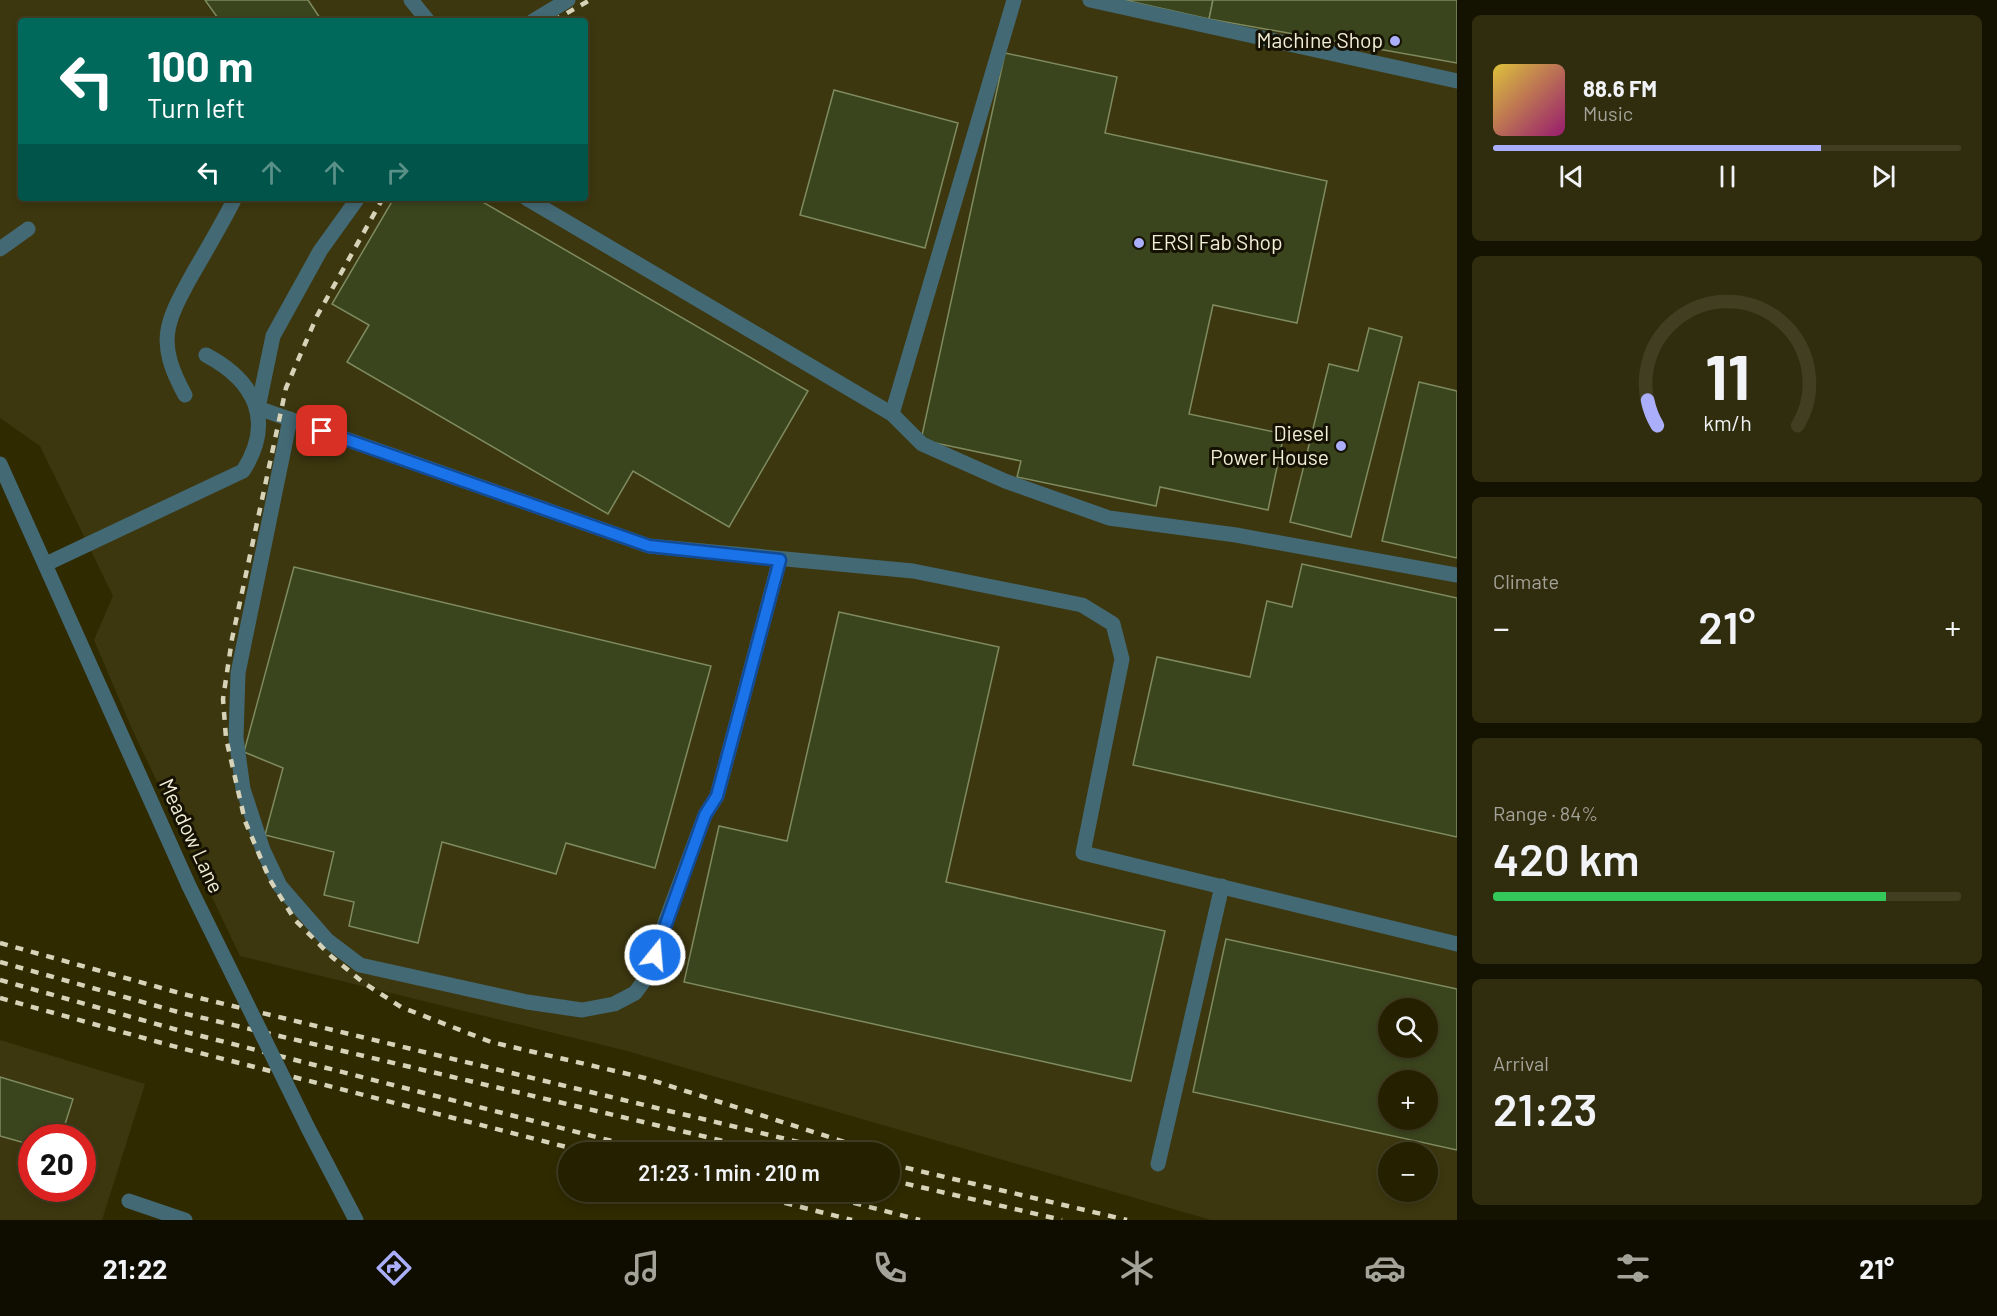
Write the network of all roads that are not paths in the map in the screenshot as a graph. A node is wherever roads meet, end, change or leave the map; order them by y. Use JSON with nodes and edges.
{"nodes":[{"id":1,"x":411,"y":0,"type":"edge"},
{"id":2,"x":568,"y":0,"type":"edge"},
{"id":3,"x":1014,"y":0,"type":"edge"},
{"id":4,"x":1090,"y":0,"type":"edge"},
{"id":5,"x":426,"y":18,"type":"edge"},
{"id":6,"x":538,"y":18,"type":"edge"},
{"id":7,"x":1457,"y":81,"type":"edge"},
{"id":8,"x":233,"y":201,"type":"edge"},
{"id":9,"x":356,"y":201,"type":"edge"},
{"id":10,"x":531,"y":201,"type":"edge"},
{"id":11,"x":28,"y":229,"type":"dead end"},
{"id":12,"x":0,"y":249,"type":"edge"},
{"id":13,"x":206,"y":355,"type":"dead end"},
{"id":14,"x":185,"y":395,"type":"dead end"},
{"id":15,"x":258,"y":408,"type":"junction"},
{"id":16,"x":892,"y":414,"type":"junction"},
{"id":17,"x":290,"y":420,"type":"junction"},
{"id":18,"x":0,"y":464,"type":"edge"},
{"id":19,"x":780,"y":560,"type":"junction"},
{"id":20,"x":46,"y":564,"type":"junction"},
{"id":21,"x":1457,"y":575,"type":"edge"},
{"id":22,"x":1222,"y":886,"type":"junction"},
{"id":23,"x":1457,"y":944,"type":"edge"},
{"id":24,"x":1158,"y":1164,"type":"dead end"},
{"id":25,"x":129,"y":1201,"type":"dead end"},
{"id":26,"x":185,"y":1220,"type":"edge"},
{"id":27,"x":356,"y":1220,"type":"edge"}],
"edges":[{"from":1,"to":5,"type":"street"},
{"from":2,"to":6,"type":"street"},
{"from":3,"to":16,"type":"street"},
{"from":4,"to":7,"type":"street"},
{"from":8,"to":14,"type":"street"},
{"from":9,"to":15,"type":"street"},
{"from":10,"to":16,"type":"street"},
{"from":11,"to":12,"type":"street"},
{"from":13,"to":15,"type":"street"},
{"from":15,"to":17,"type":"street"},
{"from":15,"to":20,"type":"street"},
{"from":16,"to":21,"type":"street"},
{"from":17,"to":19,"type":"street"},
{"from":17,"to":19,"type":"street"},
{"from":18,"to":20,"type":"street","name":"Meadow Lane"},
{"from":19,"to":22,"type":"street"},
{"from":20,"to":27,"type":"street","name":"Meadow Lane","bridge":true},
{"from":22,"to":23,"type":"street"},
{"from":22,"to":24,"type":"street"},
{"from":25,"to":26,"type":"street"}]}
